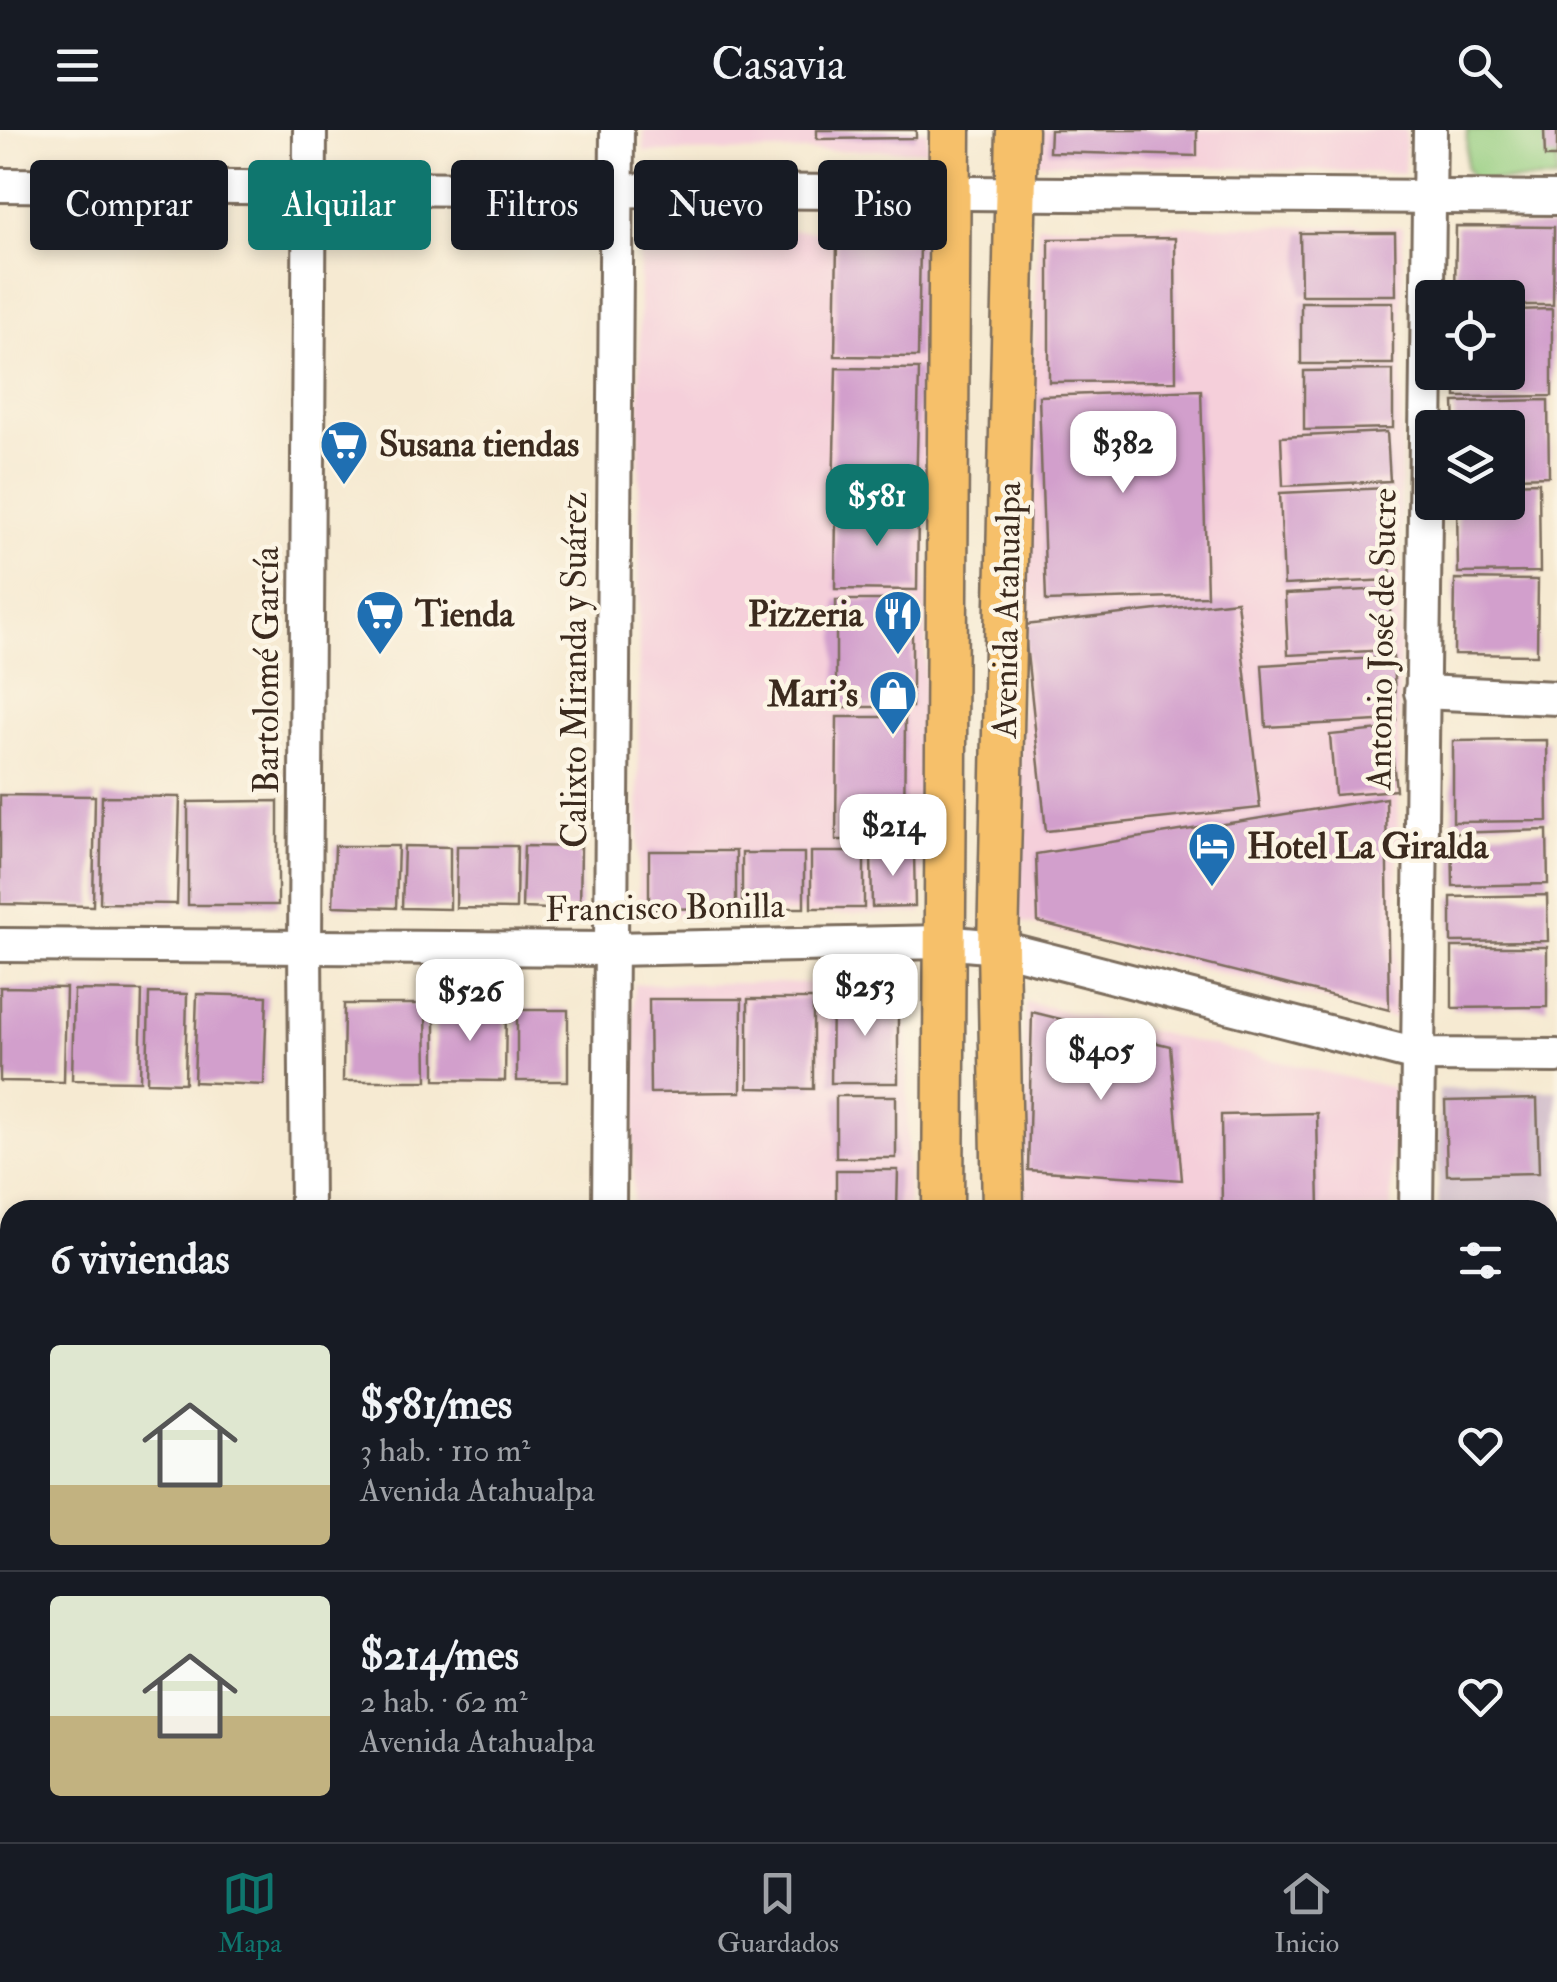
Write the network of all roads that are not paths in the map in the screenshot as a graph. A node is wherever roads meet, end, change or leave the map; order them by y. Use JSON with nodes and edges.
{"nodes":[{"id":1,"x":310,"y":130,"type":"edge"},
{"id":2,"x":618,"y":130,"type":"edge"},
{"id":3,"x":950,"y":130,"type":"edge"},
{"id":4,"x":1016,"y":130,"type":"edge"},
{"id":5,"x":1430,"y":130,"type":"edge"},
{"id":6,"x":309,"y":160,"type":"edge"},
{"id":7,"x":0,"y":185,"type":"edge"},
{"id":8,"x":248,"y":187,"type":"edge"},
{"id":9,"x":431,"y":189,"type":"edge"},
{"id":10,"x":617,"y":190,"type":"junction"},
{"id":11,"x":948,"y":192,"type":"junction"},
{"id":12,"x":1016,"y":193,"type":"junction"},
{"id":13,"x":1427,"y":197,"type":"junction"},
{"id":14,"x":1557,"y":198,"type":"edge"},
{"id":15,"x":309,"y":250,"type":"edge"},
{"id":16,"x":1421,"y":692,"type":"junction"},
{"id":17,"x":1557,"y":698,"type":"edge"},
{"id":18,"x":943,"y":942,"type":"junction"},
{"id":19,"x":0,"y":945,"type":"edge"},
{"id":20,"x":304,"y":946,"type":"junction"},
{"id":21,"x":998,"y":947,"type":"junction"},
{"id":22,"x":612,"y":949,"type":"junction"},
{"id":23,"x":1417,"y":1055,"type":"junction"},
{"id":24,"x":1557,"y":1056,"type":"edge"},
{"id":25,"x":306,"y":1200,"type":"edge"},
{"id":26,"x":609,"y":1200,"type":"edge"},
{"id":27,"x":943,"y":1200,"type":"edge"},
{"id":28,"x":1012,"y":1200,"type":"edge"},
{"id":29,"x":1416,"y":1200,"type":"edge"}],
"edges":[{"from":1,"to":6,"type":"street","name":"Bartolomé García"},
{"from":2,"to":10,"type":"street","name":"Calixto Miranda y Suárez"},
{"from":3,"to":11,"type":"main road","name":"Avenida Atahualpa"},
{"from":4,"to":12,"type":"main road","name":"Avenida Atahualpa"},
{"from":5,"to":13,"type":"street","name":"Antonio José de Sucre"},
{"from":7,"to":8,"type":"street"},
{"from":9,"to":10,"type":"street"},
{"from":10,"to":11,"type":"street"},
{"from":10,"to":22,"type":"street","name":"Calixto Miranda y Suárez"},
{"from":11,"to":12,"type":"street"},
{"from":11,"to":18,"type":"main road","name":"Avenida Atahualpa"},
{"from":12,"to":13,"type":"street"},
{"from":12,"to":21,"type":"main road","name":"Avenida Atahualpa"},
{"from":13,"to":14,"type":"street"},
{"from":13,"to":16,"type":"street","name":"Antonio José de Sucre"},
{"from":15,"to":20,"type":"street","name":"Bartolomé García"},
{"from":16,"to":17,"type":"street"},
{"from":16,"to":23,"type":"street","name":"Antonio José de Sucre"},
{"from":18,"to":21,"type":"street","name":"Francisco Bonilla"},
{"from":18,"to":22,"type":"street","name":"Francisco Bonilla"},
{"from":18,"to":27,"type":"main road","name":"Avenida Atahualpa"},
{"from":19,"to":20,"type":"street","name":"Francisco Bonilla"},
{"from":20,"to":22,"type":"street","name":"Francisco Bonilla"},
{"from":20,"to":25,"type":"street","name":"Bartolomé García"},
{"from":21,"to":23,"type":"street","name":"Francisco Bonilla"},
{"from":21,"to":28,"type":"main road","name":"Avenida Atahualpa"},
{"from":22,"to":26,"type":"street","name":"Calixto Miranda y Suárez"},
{"from":23,"to":24,"type":"street","name":"Francisco Bonilla"},
{"from":23,"to":29,"type":"street","name":"Antonio José de Sucre"}]}
